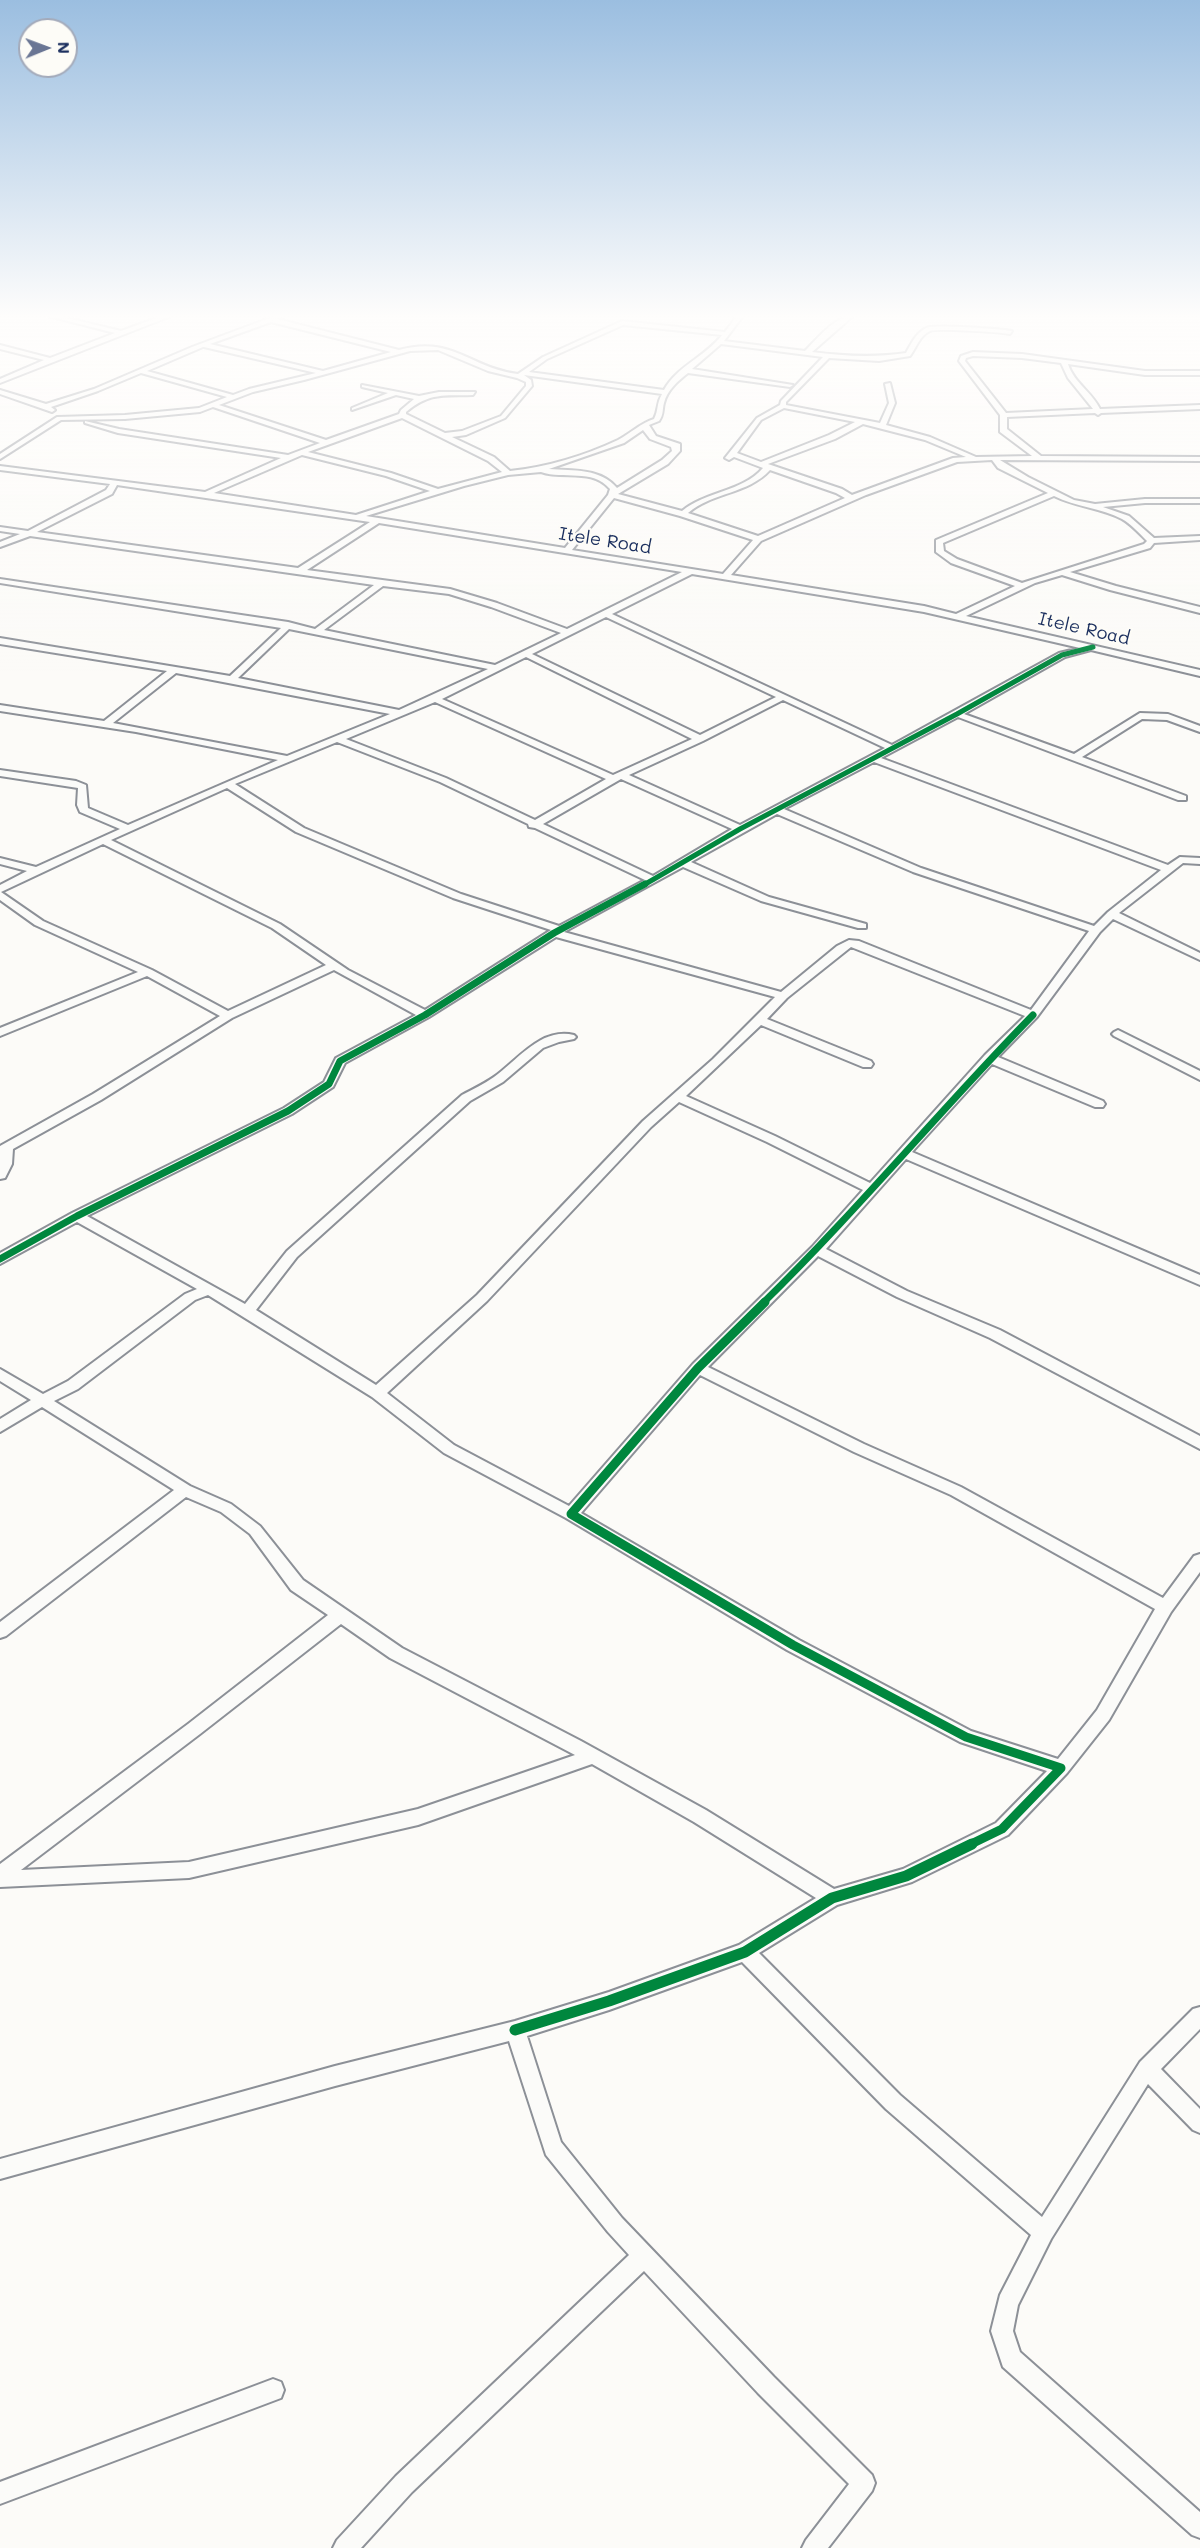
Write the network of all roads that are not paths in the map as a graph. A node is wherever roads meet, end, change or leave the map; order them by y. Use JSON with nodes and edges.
{"nodes":[{"id":1,"x":33,"y":435,"type":"edge"},
{"id":2,"x":143,"y":435,"type":"edge"},
{"id":3,"x":303,"y":435,"type":"edge"},
{"id":4,"x":344,"y":435,"type":"edge"},
{"id":5,"x":450,"y":435,"type":"edge"},
{"id":6,"x":462,"y":435,"type":"edge"},
{"id":7,"x":632,"y":435,"type":"edge"},
{"id":8,"x":650,"y":435,"type":"edge"},
{"id":9,"x":747,"y":435,"type":"edge"},
{"id":10,"x":836,"y":435,"type":"edge"},
{"id":11,"x":920,"y":435,"type":"edge"},
{"id":12,"x":1007,"y":435,"type":"edge"},
{"id":13,"x":442,"y":436,"type":"joint"},
{"id":14,"x":324,"y":442,"type":"junction"},
{"id":15,"x":457,"y":442,"type":"junction"},
{"id":16,"x":303,"y":453,"type":"junction"},
{"id":17,"x":0,"y":457,"type":"edge"},
{"id":18,"x":287,"y":457,"type":"junction"},
{"id":19,"x":974,"y":458,"type":"junction"},
{"id":20,"x":994,"y":458,"type":"junction"},
{"id":21,"x":1040,"y":459,"type":"junction"},
{"id":22,"x":1200,"y":459,"type":"edge"},
{"id":23,"x":764,"y":464,"type":"junction"},
{"id":24,"x":0,"y":468,"type":"edge"},
{"id":25,"x":539,"y":470,"type":"junction"},
{"id":26,"x":508,"y":473,"type":"junction"},
{"id":27,"x":111,"y":488,"type":"junction"},
{"id":28,"x":839,"y":491,"type":"junction"},
{"id":29,"x":438,"y":492,"type":"junction"},
{"id":30,"x":864,"y":493,"type":"junction"},
{"id":31,"x":206,"y":494,"type":"junction"},
{"id":32,"x":1055,"y":494,"type":"junction"},
{"id":33,"x":612,"y":495,"type":"junction"},
{"id":34,"x":851,"y":498,"type":"junction"},
{"id":35,"x":1200,"y":501,"type":"edge"},
{"id":36,"x":1093,"y":506,"type":"junction"},
{"id":37,"x":683,"y":514,"type":"junction"},
{"id":38,"x":337,"y":515,"type":"junction"},
{"id":39,"x":357,"y":517,"type":"junction"},
{"id":40,"x":378,"y":520,"type":"junction"},
{"id":41,"x":0,"y":529,"type":"edge"},
{"id":42,"x":362,"y":530,"type":"junction"},
{"id":43,"x":28,"y":534,"type":"junction"},
{"id":44,"x":1200,"y":538,"type":"edge"},
{"id":45,"x":758,"y":539,"type":"junction"},
{"id":46,"x":1152,"y":541,"type":"junction"},
{"id":47,"x":0,"y":545,"type":"edge"},
{"id":48,"x":567,"y":551,"type":"junction"},
{"id":49,"x":301,"y":570,"type":"junction"},
{"id":50,"x":691,"y":572,"type":"junction"},
{"id":51,"x":1062,"y":572,"type":"junction"},
{"id":52,"x":726,"y":576,"type":"junction"},
{"id":53,"x":0,"y":581,"type":"edge"},
{"id":54,"x":381,"y":584,"type":"junction"},
{"id":55,"x":1020,"y":585,"type":"junction"},
{"id":56,"x":1200,"y":610,"type":"edge"},
{"id":57,"x":606,"y":614,"type":"junction"},
{"id":58,"x":958,"y":616,"type":"junction"},
{"id":59,"x":288,"y":625,"type":"junction"},
{"id":60,"x":316,"y":632,"type":"junction"},
{"id":61,"x":566,"y":632,"type":"junction"},
{"id":62,"x":0,"y":641,"type":"edge"},
{"id":63,"x":1093,"y":647,"type":"junction"},
{"id":64,"x":524,"y":653,"type":"junction"},
{"id":65,"x":495,"y":668,"type":"junction"},
{"id":66,"x":176,"y":669,"type":"junction"},
{"id":67,"x":1200,"y":673,"type":"edge"},
{"id":68,"x":232,"y":679,"type":"junction"},
{"id":69,"x":784,"y":696,"type":"junction"},
{"id":70,"x":435,"y":699,"type":"junction"},
{"id":71,"x":0,"y":708,"type":"edge"},
{"id":72,"x":399,"y":713,"type":"junction"},
{"id":73,"x":957,"y":714,"type":"junction"},
{"id":74,"x":106,"y":724,"type":"junction"},
{"id":75,"x":1200,"y":729,"type":"edge"},
{"id":76,"x":337,"y":739,"type":"junction"},
{"id":77,"x":700,"y":739,"type":"junction"},
{"id":78,"x":892,"y":748,"type":"junction"},
{"id":79,"x":873,"y":758,"type":"junction"},
{"id":80,"x":1075,"y":758,"type":"junction"},
{"id":81,"x":286,"y":759,"type":"junction"},
{"id":82,"x":0,"y":773,"type":"edge"},
{"id":83,"x":617,"y":777,"type":"junction"},
{"id":84,"x":228,"y":784,"type":"junction"},
{"id":85,"x":1182,"y":798,"type":"dead end"},
{"id":86,"x":777,"y":810,"type":"junction"},
{"id":87,"x":533,"y":825,"type":"junction"},
{"id":88,"x":128,"y":829,"type":"junction"},
{"id":89,"x":740,"y":829,"type":"junction"},
{"id":90,"x":103,"y":840,"type":"junction"},
{"id":91,"x":0,"y":861,"type":"edge"},
{"id":92,"x":1200,"y":861,"type":"edge"},
{"id":93,"x":684,"y":863,"type":"junction"},
{"id":94,"x":1167,"y":868,"type":"junction"},
{"id":95,"x":37,"y":870,"type":"junction"},
{"id":96,"x":653,"y":880,"type":"junction"},
{"id":97,"x":0,"y":889,"type":"edge"},
{"id":98,"x":0,"y":895,"type":"edge"},
{"id":99,"x":1112,"y":914,"type":"junction"},
{"id":100,"x":862,"y":926,"type":"dead end"},
{"id":101,"x":1096,"y":930,"type":"junction"},
{"id":102,"x":557,"y":931,"type":"junction"},
{"id":103,"x":1200,"y":957,"type":"edge"},
{"id":104,"x":334,"y":965,"type":"junction"},
{"id":105,"x":148,"y":972,"type":"junction"},
{"id":106,"x":783,"y":996,"type":"junction"},
{"id":107,"x":425,"y":1015,"type":"junction"},
{"id":108,"x":1033,"y":1015,"type":"junction"},
{"id":109,"x":228,"y":1016,"type":"junction"},
{"id":110,"x":759,"y":1020,"type":"junction"},
{"id":111,"x":0,"y":1032,"type":"edge"},
{"id":112,"x":1118,"y":1034,"type":"dead end"},
{"id":113,"x":570,"y":1037,"type":"dead end"},
{"id":114,"x":989,"y":1058,"type":"junction"},
{"id":115,"x":867,"y":1064,"type":"dead end"},
{"id":116,"x":1200,"y":1076,"type":"edge"},
{"id":117,"x":678,"y":1097,"type":"junction"},
{"id":118,"x":1099,"y":1104,"type":"dead end"},
{"id":119,"x":3,"y":1149,"type":"edge"},
{"id":120,"x":904,"y":1153,"type":"junction"},
{"id":121,"x":0,"y":1175,"type":"edge"},
{"id":122,"x":872,"y":1189,"type":"junction"},
{"id":123,"x":77,"y":1216,"type":"junction"},
{"id":124,"x":818,"y":1250,"type":"junction"},
{"id":125,"x":0,"y":1259,"type":"edge"},
{"id":126,"x":1200,"y":1280,"type":"edge"},
{"id":127,"x":208,"y":1290,"type":"junction"},
{"id":128,"x":247,"y":1311,"type":"junction"},
{"id":129,"x":698,"y":1368,"type":"junction"},
{"id":130,"x":0,"y":1374,"type":"edge"},
{"id":131,"x":377,"y":1393,"type":"junction"},
{"id":132,"x":43,"y":1400,"type":"junction"},
{"id":133,"x":0,"y":1426,"type":"edge"},
{"id":134,"x":1200,"y":1443,"type":"edge"},
{"id":135,"x":184,"y":1490,"type":"junction"},
{"id":136,"x":571,"y":1514,"type":"junction"},
{"id":137,"x":1200,"y":1560,"type":"edge"},
{"id":138,"x":1165,"y":1607,"type":"junction"},
{"id":139,"x":340,"y":1614,"type":"junction"},
{"id":140,"x":0,"y":1631,"type":"edge"},
{"id":141,"x":593,"y":1756,"type":"junction"},
{"id":142,"x":1061,"y":1768,"type":"junction"},
{"id":143,"x":0,"y":1877,"type":"edge"},
{"id":144,"x":832,"y":1898,"type":"junction"},
{"id":145,"x":746,"y":1952,"type":"junction"},
{"id":146,"x":1200,"y":2016,"type":"edge"},
{"id":147,"x":514,"y":2030,"type":"junction"},
{"id":148,"x":1147,"y":2069,"type":"junction"},
{"id":149,"x":1200,"y":2123,"type":"edge"},
{"id":150,"x":0,"y":2169,"type":"edge"},
{"id":151,"x":1044,"y":2232,"type":"junction"},
{"id":152,"x":644,"y":2256,"type":"junction"},
{"id":153,"x":273,"y":2390,"type":"dead end"},
{"id":154,"x":0,"y":2493,"type":"edge"},
{"id":155,"x":1200,"y":2528,"type":"edge"},
{"id":156,"x":345,"y":2548,"type":"edge"},
{"id":157,"x":814,"y":2548,"type":"edge"}],
"edges":[{"from":1,"to":17,"type":"street"},
{"from":2,"to":18,"type":"street"},
{"from":3,"to":14,"type":"street"},
{"from":4,"to":14,"type":"street"},
{"from":5,"to":13,"type":"street"},
{"from":6,"to":15,"type":"street"},
{"from":7,"to":25,"type":"street"},
{"from":8,"to":33,"type":"street"},
{"from":9,"to":23,"type":"street"},
{"from":10,"to":23,"type":"street"},
{"from":11,"to":19,"type":"street"},
{"from":12,"to":21,"type":"street"},
{"from":13,"to":15,"type":"street"},
{"from":14,"to":16,"type":"street"},
{"from":15,"to":26,"type":"street"},
{"from":16,"to":18,"type":"street"},
{"from":16,"to":29,"type":"street"},
{"from":18,"to":31,"type":"street"},
{"from":19,"to":20,"type":"street"},
{"from":19,"to":30,"type":"street"},
{"from":20,"to":21,"type":"street"},
{"from":20,"to":32,"type":"street"},
{"from":21,"to":22,"type":"street"},
{"from":23,"to":28,"type":"street"},
{"from":23,"to":37,"type":"street"},
{"from":24,"to":27,"type":"street","name":"Itele Road"},
{"from":25,"to":26,"type":"street"},
{"from":25,"to":33,"type":"street"},
{"from":26,"to":29,"type":"street"},
{"from":27,"to":31,"type":"street","name":"Itele Road"},
{"from":27,"to":43,"type":"street"},
{"from":28,"to":30,"type":"street"},
{"from":28,"to":34,"type":"street"},
{"from":29,"to":39,"type":"street"},
{"from":30,"to":34,"type":"street"},
{"from":31,"to":38,"type":"street","name":"Itele Road"},
{"from":32,"to":36,"type":"street"},
{"from":32,"to":55,"type":"street"},
{"from":33,"to":37,"type":"street"},
{"from":33,"to":48,"type":"street"},
{"from":34,"to":45,"type":"street"},
{"from":35,"to":36,"type":"street"},
{"from":36,"to":46,"type":"street"},
{"from":37,"to":45,"type":"street"},
{"from":38,"to":39,"type":"street","name":"Itele Road"},
{"from":38,"to":42,"type":"street"},
{"from":39,"to":40,"type":"street","name":"Itele Road"},
{"from":40,"to":42,"type":"street"},
{"from":40,"to":48,"type":"street","name":"Itele Road"},
{"from":41,"to":43,"type":"street"},
{"from":42,"to":49,"type":"street"},
{"from":43,"to":47,"type":"street"},
{"from":43,"to":49,"type":"street"},
{"from":44,"to":46,"type":"street"},
{"from":45,"to":52,"type":"street"},
{"from":46,"to":51,"type":"street"},
{"from":48,"to":50,"type":"street","name":"Itele Road"},
{"from":49,"to":54,"type":"street"},
{"from":50,"to":52,"type":"street","name":"Itele Road"},
{"from":50,"to":57,"type":"street"},
{"from":51,"to":55,"type":"street"},
{"from":51,"to":56,"type":"street"},
{"from":52,"to":58,"type":"street","name":"Itele Road"},
{"from":53,"to":59,"type":"street"},
{"from":54,"to":60,"type":"street"},
{"from":54,"to":61,"type":"street"},
{"from":55,"to":58,"type":"street"},
{"from":57,"to":61,"type":"street"},
{"from":57,"to":69,"type":"street"},
{"from":58,"to":63,"type":"street","name":"Itele Road"},
{"from":59,"to":60,"type":"street"},
{"from":59,"to":68,"type":"street"},
{"from":60,"to":65,"type":"street"},
{"from":61,"to":64,"type":"street"},
{"from":62,"to":66,"type":"street"},
{"from":63,"to":67,"type":"street","name":"Itele Road"},
{"from":63,"to":73,"type":"street"},
{"from":64,"to":65,"type":"street"},
{"from":64,"to":77,"type":"street"},
{"from":65,"to":70,"type":"street"},
{"from":66,"to":68,"type":"street"},
{"from":66,"to":74,"type":"street"},
{"from":68,"to":72,"type":"street"},
{"from":69,"to":77,"type":"street"},
{"from":69,"to":78,"type":"street"},
{"from":70,"to":72,"type":"street"},
{"from":70,"to":83,"type":"street"},
{"from":71,"to":74,"type":"street"},
{"from":72,"to":76,"type":"street"},
{"from":73,"to":78,"type":"street"},
{"from":73,"to":80,"type":"street"},
{"from":74,"to":81,"type":"street"},
{"from":75,"to":80,"type":"street"},
{"from":76,"to":81,"type":"street"},
{"from":76,"to":87,"type":"street"},
{"from":77,"to":83,"type":"street"},
{"from":78,"to":79,"type":"street"},
{"from":79,"to":86,"type":"street"},
{"from":79,"to":94,"type":"street"},
{"from":80,"to":85,"type":"street"},
{"from":81,"to":84,"type":"street"},
{"from":82,"to":88,"type":"street"},
{"from":83,"to":87,"type":"street"},
{"from":83,"to":89,"type":"street"},
{"from":84,"to":88,"type":"street"},
{"from":84,"to":102,"type":"street"},
{"from":86,"to":89,"type":"street"},
{"from":86,"to":101,"type":"street"},
{"from":87,"to":96,"type":"street"},
{"from":88,"to":90,"type":"street"},
{"from":89,"to":93,"type":"street"},
{"from":90,"to":95,"type":"street"},
{"from":90,"to":104,"type":"street"},
{"from":91,"to":95,"type":"street"},
{"from":92,"to":94,"type":"street"},
{"from":93,"to":96,"type":"street"},
{"from":93,"to":100,"type":"street"},
{"from":94,"to":99,"type":"street"},
{"from":95,"to":97,"type":"street"},
{"from":96,"to":102,"type":"street"},
{"from":98,"to":105,"type":"street"},
{"from":99,"to":101,"type":"street"},
{"from":99,"to":103,"type":"street"},
{"from":101,"to":108,"type":"street"},
{"from":102,"to":106,"type":"street"},
{"from":102,"to":107,"type":"street"},
{"from":104,"to":107,"type":"street"},
{"from":104,"to":109,"type":"street"},
{"from":105,"to":109,"type":"street"},
{"from":105,"to":111,"type":"street"},
{"from":106,"to":108,"type":"street"},
{"from":106,"to":110,"type":"street"},
{"from":107,"to":123,"type":"street"},
{"from":108,"to":114,"type":"street"},
{"from":109,"to":119,"type":"street"},
{"from":110,"to":115,"type":"street"},
{"from":110,"to":117,"type":"street"},
{"from":112,"to":116,"type":"street"},
{"from":113,"to":128,"type":"street"},
{"from":114,"to":118,"type":"street"},
{"from":114,"to":120,"type":"street"},
{"from":117,"to":122,"type":"street"},
{"from":117,"to":131,"type":"street"},
{"from":119,"to":121,"type":"street"},
{"from":120,"to":122,"type":"street"},
{"from":120,"to":126,"type":"street"},
{"from":122,"to":124,"type":"street"},
{"from":123,"to":125,"type":"street"},
{"from":123,"to":127,"type":"street"},
{"from":124,"to":129,"type":"street"},
{"from":124,"to":134,"type":"street"},
{"from":127,"to":128,"type":"street"},
{"from":127,"to":132,"type":"street"},
{"from":128,"to":131,"type":"street"},
{"from":129,"to":136,"type":"street"},
{"from":129,"to":138,"type":"street"},
{"from":130,"to":132,"type":"street"},
{"from":131,"to":136,"type":"street"},
{"from":132,"to":133,"type":"street"},
{"from":132,"to":135,"type":"street"},
{"from":135,"to":139,"type":"street"},
{"from":135,"to":140,"type":"street"},
{"from":136,"to":142,"type":"street"},
{"from":137,"to":138,"type":"street"},
{"from":138,"to":142,"type":"street"},
{"from":139,"to":141,"type":"street"},
{"from":139,"to":143,"type":"street"},
{"from":141,"to":143,"type":"street"},
{"from":141,"to":144,"type":"street"},
{"from":142,"to":144,"type":"street"},
{"from":144,"to":145,"type":"street"},
{"from":145,"to":147,"type":"street"},
{"from":145,"to":151,"type":"street"},
{"from":146,"to":148,"type":"street"},
{"from":147,"to":150,"type":"street"},
{"from":147,"to":152,"type":"street"},
{"from":148,"to":149,"type":"street"},
{"from":148,"to":151,"type":"street"},
{"from":151,"to":155,"type":"street"},
{"from":152,"to":156,"type":"street"},
{"from":152,"to":157,"type":"street"},
{"from":153,"to":154,"type":"street"}]}
